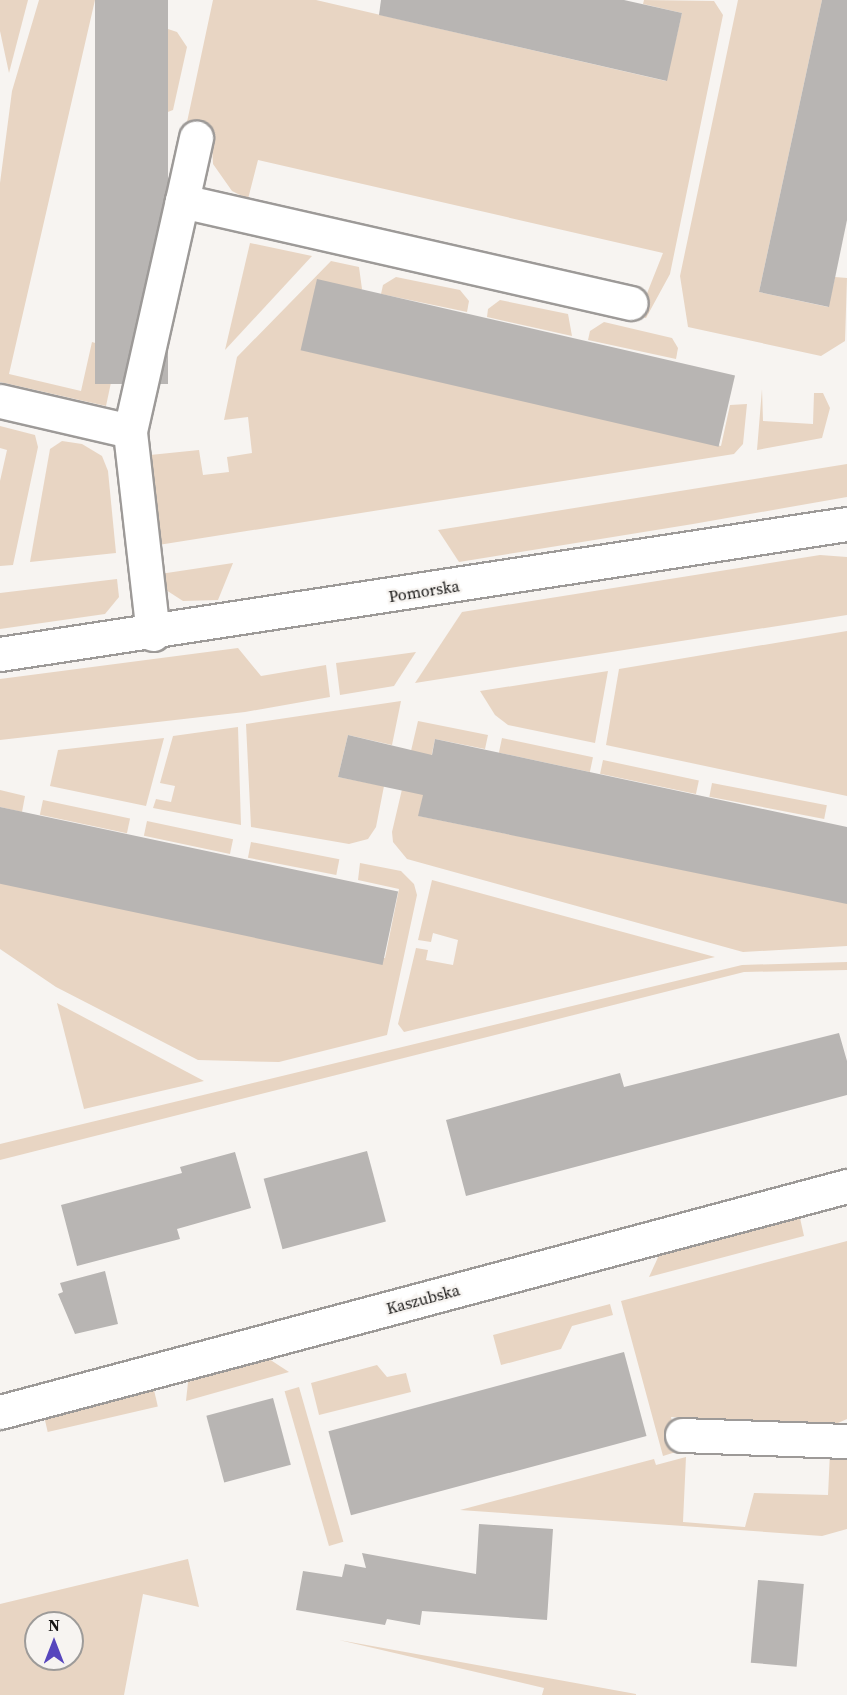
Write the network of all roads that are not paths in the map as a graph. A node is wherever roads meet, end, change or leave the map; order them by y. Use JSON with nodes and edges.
{"nodes":[{"id":1,"x":196,"y":138,"type":"dead end"},
{"id":2,"x":182,"y":201,"type":"junction"},
{"id":3,"x":632,"y":303,"type":"dead end"},
{"id":4,"x":0,"y":400,"type":"edge"},
{"id":5,"x":130,"y":431,"type":"junction"},
{"id":6,"x":847,"y":524,"type":"edge"},
{"id":7,"x":153,"y":634,"type":"junction"},
{"id":8,"x":0,"y":654,"type":"edge"},
{"id":9,"x":847,"y":1186,"type":"edge"},
{"id":10,"x":0,"y":1412,"type":"edge"},
{"id":11,"x":682,"y":1435,"type":"dead end"},
{"id":12,"x":847,"y":1441,"type":"edge"}],
"edges":[{"from":1,"to":2,"type":"street"},
{"from":2,"to":3,"type":"street"},
{"from":2,"to":5,"type":"street"},
{"from":4,"to":5,"type":"street"},
{"from":5,"to":7,"type":"street"},
{"from":6,"to":7,"type":"street","name":"Pomorska"},
{"from":7,"to":8,"type":"street","name":"Pomorska"},
{"from":9,"to":10,"type":"street","name":"Kaszubska"},
{"from":11,"to":12,"type":"street"}]}
